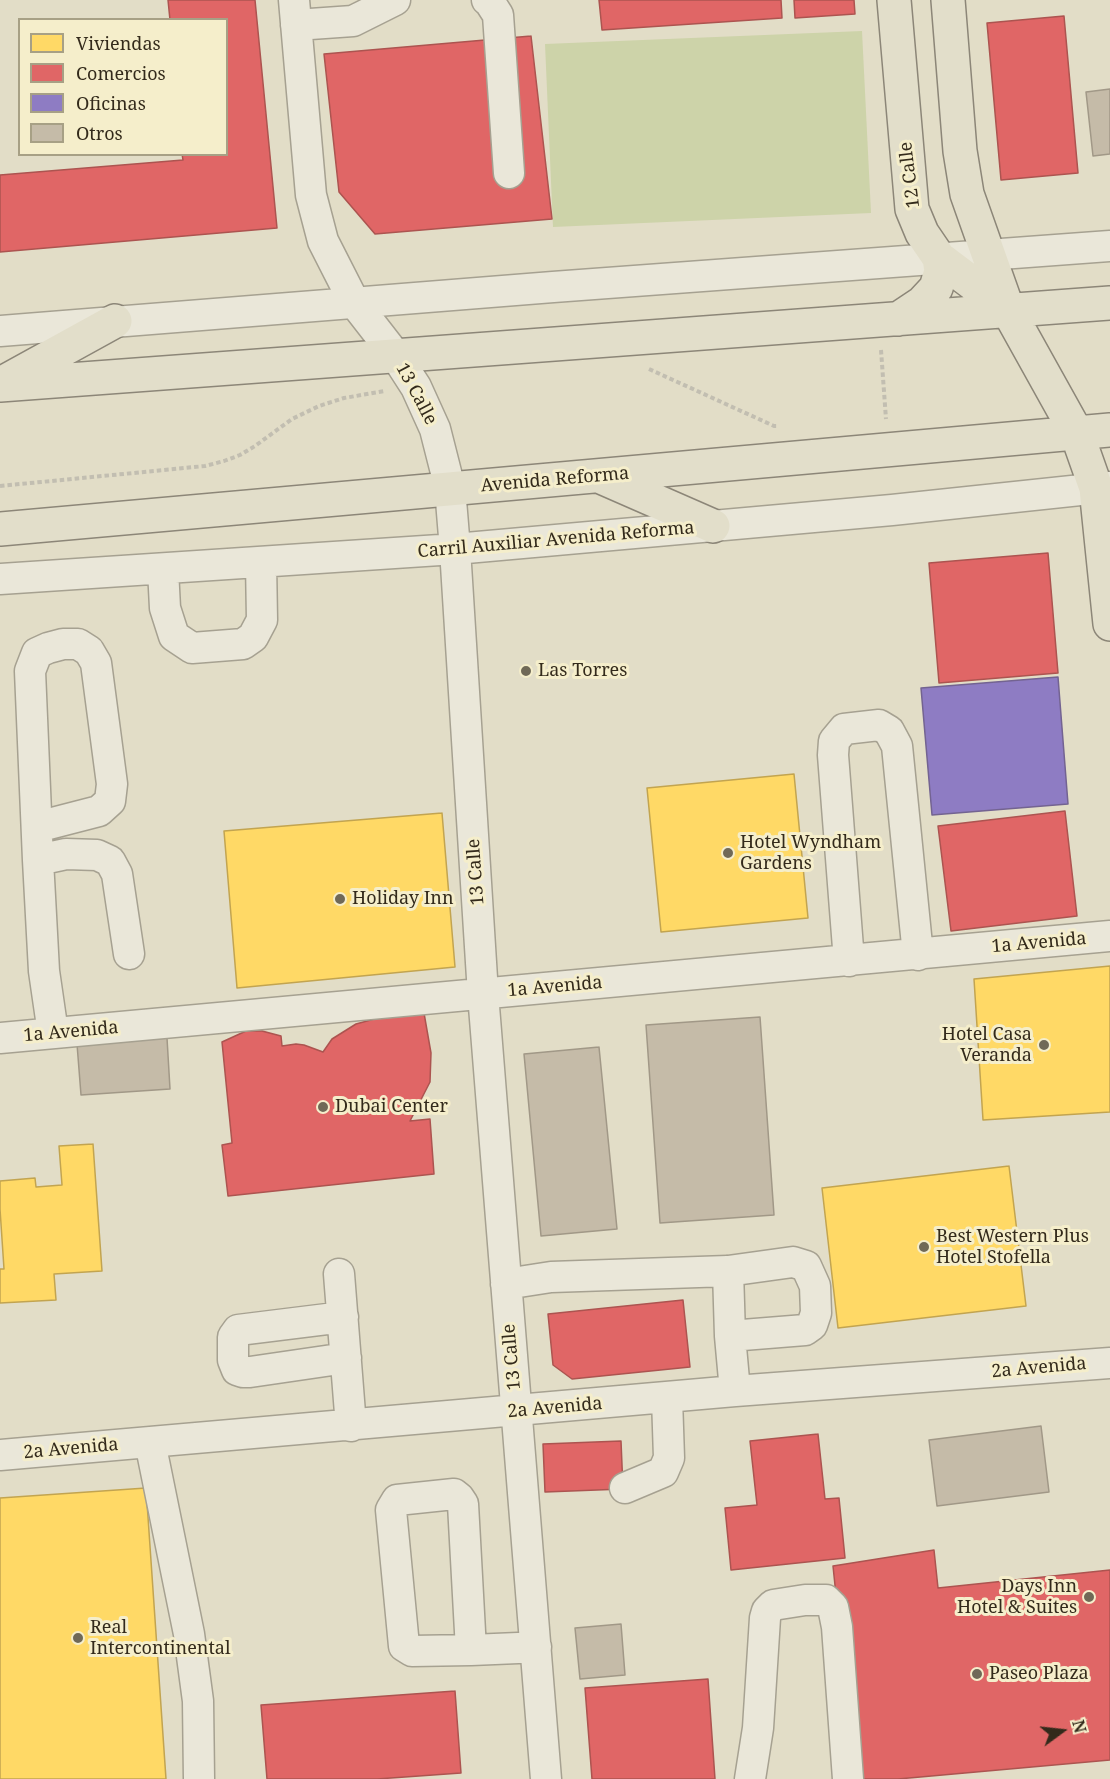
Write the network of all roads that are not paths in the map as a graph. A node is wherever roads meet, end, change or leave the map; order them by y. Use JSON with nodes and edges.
{"nodes":[{"id":1,"x":394,"y":0,"type":"edge"},
{"id":2,"x":403,"y":0,"type":"edge"},
{"id":3,"x":487,"y":0,"type":"edge"},
{"id":4,"x":894,"y":0,"type":"edge"},
{"id":5,"x":948,"y":0,"type":"edge"},
{"id":6,"x":295,"y":13,"type":"edge"},
{"id":7,"x":510,"y":173,"type":"dead end"},
{"id":8,"x":1110,"y":246,"type":"edge"},
{"id":9,"x":988,"y":255,"type":"junction"},
{"id":10,"x":939,"y":258,"type":"junction"},
{"id":11,"x":354,"y":302,"type":"junction"},
{"id":12,"x":1110,"y":303,"type":"edge"},
{"id":13,"x":1008,"y":310,"type":"junction"},
{"id":14,"x":898,"y":319,"type":"junction"},
{"id":15,"x":115,"y":321,"type":"junction"},
{"id":16,"x":0,"y":331,"type":"edge"},
{"id":17,"x":396,"y":357,"type":"junction"},
{"id":18,"x":0,"y":385,"type":"edge"},
{"id":19,"x":1110,"y":430,"type":"edge"},
{"id":20,"x":1077,"y":434,"type":"junction"},
{"id":21,"x":1110,"y":456,"type":"edge"},
{"id":22,"x":599,"y":476,"type":"junction"},
{"id":23,"x":1103,"y":487,"type":"edge"},
{"id":24,"x":450,"y":488,"type":"junction"},
{"id":25,"x":713,"y":526,"type":"junction"},
{"id":26,"x":0,"y":529,"type":"edge"},
{"id":27,"x":455,"y":549,"type":"junction"},
{"id":28,"x":261,"y":562,"type":"junction"},
{"id":29,"x":163,"y":569,"type":"junction"},
{"id":30,"x":0,"y":579,"type":"edge"},
{"id":31,"x":1110,"y":624,"type":"edge"},
{"id":32,"x":37,"y":827,"type":"junction"},
{"id":33,"x":38,"y":860,"type":"junction"},
{"id":34,"x":1110,"y":936,"type":"edge"},
{"id":35,"x":129,"y":954,"type":"dead end"},
{"id":36,"x":918,"y":955,"type":"junction"},
{"id":37,"x":849,"y":961,"type":"junction"},
{"id":38,"x":483,"y":994,"type":"junction"},
{"id":39,"x":53,"y":1033,"type":"junction"},
{"id":40,"x":0,"y":1038,"type":"edge"},
{"id":41,"x":728,"y":1271,"type":"junction"},
{"id":42,"x":339,"y":1274,"type":"dead end"},
{"id":43,"x":506,"y":1284,"type":"junction"},
{"id":44,"x":343,"y":1317,"type":"junction"},
{"id":45,"x":730,"y":1336,"type":"junction"},
{"id":46,"x":346,"y":1358,"type":"junction"},
{"id":47,"x":1110,"y":1363,"type":"edge"},
{"id":48,"x":735,"y":1392,"type":"junction"},
{"id":49,"x":667,"y":1398,"type":"junction"},
{"id":50,"x":516,"y":1412,"type":"junction"},
{"id":51,"x":351,"y":1426,"type":"junction"},
{"id":52,"x":150,"y":1442,"type":"junction"},
{"id":53,"x":0,"y":1455,"type":"edge"},
{"id":54,"x":625,"y":1488,"type":"dead end"},
{"id":55,"x":536,"y":1647,"type":"junction"},
{"id":56,"x":471,"y":1650,"type":"junction"},
{"id":57,"x":199,"y":1779,"type":"edge"},
{"id":58,"x":546,"y":1779,"type":"edge"},
{"id":59,"x":750,"y":1779,"type":"edge"},
{"id":60,"x":848,"y":1779,"type":"edge"}],
"edges":[{"from":1,"to":2,"type":"street"},
{"from":1,"to":6,"type":"street"},
{"from":3,"to":7,"type":"street"},
{"from":4,"to":10,"type":"main road","name":"12 Calle"},
{"from":5,"to":9,"type":"main road","name":"12 Calle"},
{"from":6,"to":11,"type":"street","name":"13 Calle"},
{"from":8,"to":9,"type":"street"},
{"from":9,"to":10,"type":"street"},
{"from":9,"to":13,"type":"main road","name":"12 Calle"},
{"from":10,"to":11,"type":"street"},
{"from":10,"to":13,"type":"main road","name":"12 Calle"},
{"from":10,"to":14,"type":"main road"},
{"from":11,"to":15,"type":"street"},
{"from":11,"to":17,"type":"street","name":"13 Calle"},
{"from":12,"to":13,"type":"main road"},
{"from":13,"to":14,"type":"main road"},
{"from":13,"to":20,"type":"main road","name":"12 Calle"},
{"from":14,"to":17,"type":"main road"},
{"from":15,"to":16,"type":"street"},
{"from":15,"to":18,"type":"main road"},
{"from":17,"to":18,"type":"main road"},
{"from":17,"to":24,"type":"street","name":"13 Calle"},
{"from":19,"to":20,"type":"main road","name":"Avenida Reforma"},
{"from":20,"to":22,"type":"main road","name":"Avenida Reforma"},
{"from":20,"to":23,"type":"main road","name":"12 Calle"},
{"from":21,"to":23,"type":"main road"},
{"from":22,"to":24,"type":"main road","name":"Avenida Reforma"},
{"from":22,"to":25,"type":"main road"},
{"from":23,"to":25,"type":"street","name":"Carril Auxiliar Avenida Reforma"},
{"from":23,"to":31,"type":"main road","name":"12 Calle"},
{"from":24,"to":26,"type":"main road","name":"Avenida Reforma"},
{"from":24,"to":27,"type":"street","name":"13 Calle"},
{"from":25,"to":27,"type":"street","name":"Carril Auxiliar Avenida Reforma"},
{"from":27,"to":28,"type":"street","name":"Carril Auxiliar Avenida Reforma"},
{"from":27,"to":38,"type":"street","name":"13 Calle"},
{"from":28,"to":29,"type":"street","name":"Carril Auxiliar Avenida Reforma"},
{"from":28,"to":29,"type":"street"},
{"from":29,"to":30,"type":"street","name":"Carril Auxiliar Avenida Reforma"},
{"from":32,"to":32,"type":"street"},
{"from":32,"to":33,"type":"street"},
{"from":33,"to":35,"type":"street"},
{"from":33,"to":39,"type":"street"},
{"from":34,"to":36,"type":"street","name":"1a Avenida"},
{"from":36,"to":37,"type":"street","name":"1a Avenida"},
{"from":36,"to":37,"type":"street"},
{"from":37,"to":38,"type":"street","name":"1a Avenida"},
{"from":38,"to":39,"type":"street","name":"1a Avenida"},
{"from":38,"to":43,"type":"street","name":"13 Calle"},
{"from":39,"to":40,"type":"street","name":"1a Avenida"},
{"from":41,"to":43,"type":"street"},
{"from":41,"to":45,"type":"street"},
{"from":41,"to":45,"type":"street"},
{"from":42,"to":44,"type":"street"},
{"from":43,"to":50,"type":"street","name":"13 Calle"},
{"from":44,"to":46,"type":"street"},
{"from":44,"to":46,"type":"street"},
{"from":45,"to":48,"type":"street"},
{"from":46,"to":51,"type":"street"},
{"from":47,"to":48,"type":"street","name":"2a Avenida"},
{"from":48,"to":49,"type":"street","name":"2a Avenida"},
{"from":49,"to":50,"type":"street","name":"2a Avenida"},
{"from":49,"to":54,"type":"street"},
{"from":50,"to":51,"type":"street","name":"2a Avenida"},
{"from":50,"to":55,"type":"street","name":"13 Calle"},
{"from":51,"to":52,"type":"street","name":"2a Avenida"},
{"from":52,"to":53,"type":"street","name":"2a Avenida"},
{"from":52,"to":57,"type":"street"},
{"from":55,"to":56,"type":"street"},
{"from":55,"to":58,"type":"street","name":"13 Calle"},
{"from":56,"to":56,"type":"street"},
{"from":59,"to":60,"type":"street"}]}
